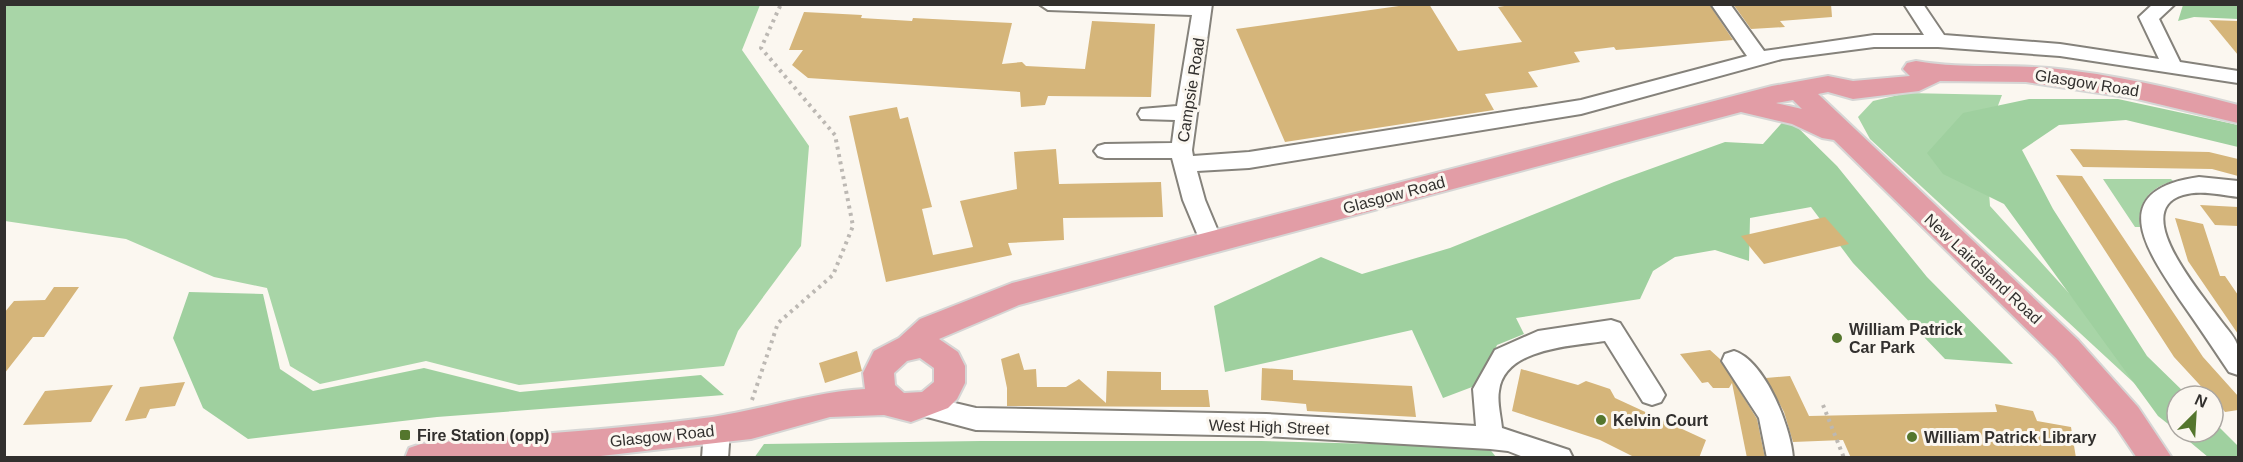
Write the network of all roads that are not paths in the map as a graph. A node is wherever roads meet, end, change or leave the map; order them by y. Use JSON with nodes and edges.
{"nodes":[{"id":1,"x":1048,"y":4,"type":"edge"},
{"id":2,"x":1720,"y":4,"type":"edge"},
{"id":3,"x":1913,"y":4,"type":"edge"},
{"id":4,"x":2166,"y":4,"type":"edge"},
{"id":5,"x":1203,"y":7,"type":"edge"},
{"id":6,"x":1938,"y":41,"type":"junction"},
{"id":7,"x":1759,"y":58,"type":"junction"},
{"id":8,"x":2172,"y":66,"type":"junction"},
{"id":9,"x":1933,"y":74,"type":"junction"},
{"id":10,"x":2238,"y":77,"type":"edge"},
{"id":11,"x":1828,"y":84,"type":"junction"},
{"id":12,"x":1798,"y":90,"type":"junction"},
{"id":13,"x":1854,"y":90,"type":"junction"},
{"id":14,"x":1739,"y":104,"type":"junction"},
{"id":15,"x":1186,"y":113,"type":"junction"},
{"id":16,"x":1148,"y":114,"type":"dead end"},
{"id":17,"x":2238,"y":114,"type":"edge"},
{"id":18,"x":1848,"y":140,"type":"junction"},
{"id":19,"x":1105,"y":151,"type":"dead end"},
{"id":20,"x":1183,"y":157,"type":"junction"},
{"id":21,"x":2238,"y":189,"type":"edge"},
{"id":22,"x":1212,"y":243,"type":"junction"},
{"id":23,"x":963,"y":315,"type":"junction"},
{"id":24,"x":910,"y":347,"type":"junction"},
{"id":25,"x":1734,"y":361,"type":"dead end"},
{"id":26,"x":2238,"y":365,"type":"edge"},
{"id":27,"x":947,"y":372,"type":"junction"},
{"id":28,"x":882,"y":388,"type":"junction"},
{"id":29,"x":1652,"y":395,"type":"dead end"},
{"id":30,"x":921,"y":406,"type":"junction"},
{"id":31,"x":976,"y":419,"type":"junction"},
{"id":32,"x":1490,"y":438,"type":"junction"},
{"id":33,"x":716,"y":444,"type":"edge"},
{"id":34,"x":421,"y":458,"type":"edge"},
{"id":35,"x":1560,"y":458,"type":"edge"},
{"id":36,"x":1780,"y":458,"type":"edge"},
{"id":37,"x":2156,"y":458,"type":"edge"}],
"edges":[{"from":1,"to":5,"type":"street"},
{"from":2,"to":7,"type":"street"},
{"from":3,"to":6,"type":"street"},
{"from":4,"to":8,"type":"street"},
{"from":5,"to":15,"type":"street","name":"Campsie Road"},
{"from":6,"to":7,"type":"street"},
{"from":6,"to":8,"type":"street"},
{"from":7,"to":20,"type":"street"},
{"from":8,"to":10,"type":"street"},
{"from":9,"to":11,"type":"main road","name":"Glasgow Road"},
{"from":9,"to":13,"type":"main road","name":"Glasgow Road"},
{"from":9,"to":17,"type":"main road","name":"Glasgow Road"},
{"from":11,"to":12,"type":"main road","name":"Glasgow Road"},
{"from":11,"to":13,"type":"main road","name":"Glasgow Road"},
{"from":12,"to":14,"type":"main road","name":"Glasgow Road"},
{"from":12,"to":18,"type":"main road","name":"New Lairdsland Road"},
{"from":13,"to":18,"type":"main road"},
{"from":14,"to":18,"type":"main road"},
{"from":14,"to":22,"type":"main road","name":"Glasgow Road"},
{"from":15,"to":16,"type":"street"},
{"from":15,"to":20,"type":"street","name":"Campsie Road"},
{"from":18,"to":37,"type":"main road","name":"New Lairdsland Road"},
{"from":19,"to":20,"type":"street"},
{"from":20,"to":22,"type":"street","name":"Campsie Road"},
{"from":21,"to":26,"type":"street"},
{"from":22,"to":23,"type":"main road","name":"Glasgow Road"},
{"from":23,"to":24,"type":"main road","name":"Glasgow Road"},
{"from":23,"to":27,"type":"main road"},
{"from":24,"to":27,"type":"main road"},
{"from":24,"to":28,"type":"main road"},
{"from":25,"to":36,"type":"street"},
{"from":27,"to":30,"type":"main road"},
{"from":27,"to":31,"type":"street"},
{"from":28,"to":30,"type":"main road"},
{"from":28,"to":33,"type":"main road","name":"Glasgow Road"},
{"from":29,"to":32,"type":"street"},
{"from":30,"to":31,"type":"street","name":"West High Street"},
{"from":31,"to":32,"type":"street","name":"West High Street"},
{"from":32,"to":35,"type":"street","name":"West High Street"},
{"from":33,"to":34,"type":"main road","name":"Glasgow Road"}]}
